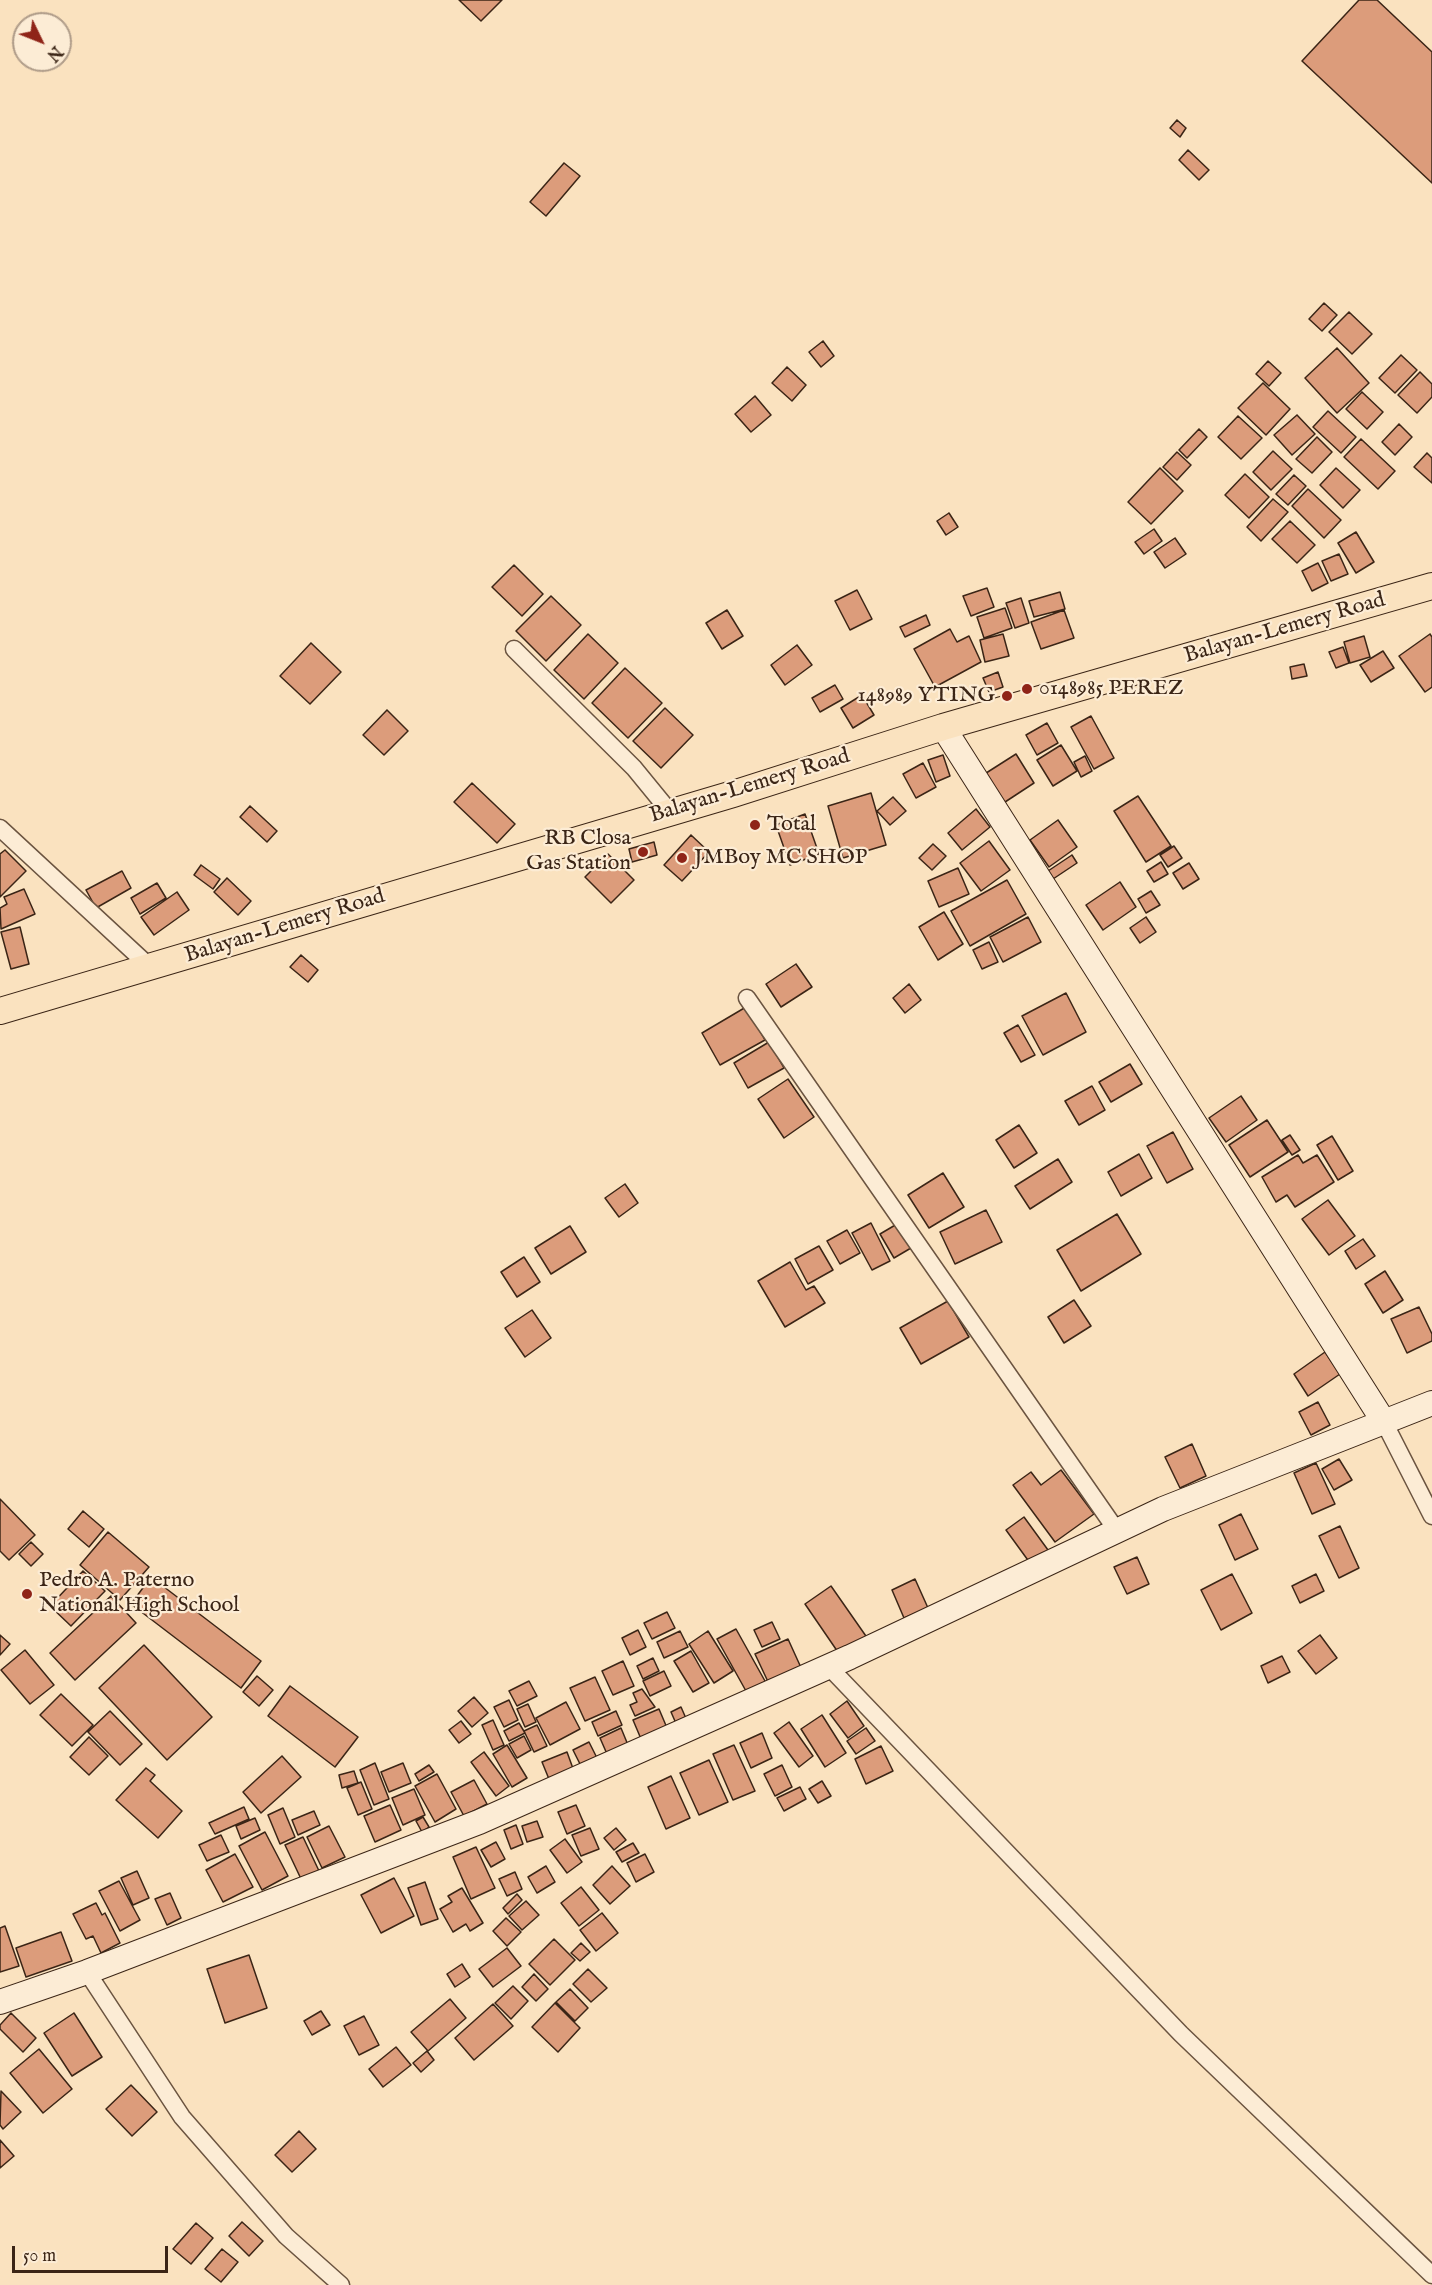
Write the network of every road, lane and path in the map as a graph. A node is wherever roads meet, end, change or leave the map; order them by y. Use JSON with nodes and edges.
{"nodes":[{"id":1,"x":1432,"y":586,"type":"edge"},
{"id":2,"x":513,"y":649,"type":"dead end"},
{"id":3,"x":943,"y":727,"type":"junction"},
{"id":4,"x":670,"y":812,"type":"junction"},
{"id":5,"x":0,"y":828,"type":"edge"},
{"id":6,"x":150,"y":967,"type":"junction"},
{"id":7,"x":747,"y":998,"type":"dead end"},
{"id":8,"x":0,"y":1011,"type":"edge"},
{"id":9,"x":1432,"y":1403,"type":"edge"},
{"id":10,"x":1384,"y":1422,"type":"junction"},
{"id":11,"x":1432,"y":1516,"type":"edge"},
{"id":12,"x":1117,"y":1530,"type":"junction"},
{"id":13,"x":829,"y":1667,"type":"junction"},
{"id":14,"x":87,"y":1972,"type":"junction"},
{"id":15,"x":0,"y":2002,"type":"edge"},
{"id":16,"x":1432,"y":2275,"type":"edge"},
{"id":17,"x":341,"y":2285,"type":"edge"}],
"edges":[{"from":1,"to":3,"type":"main road","name":"Balayan-Lemery Road"},
{"from":2,"to":4,"type":"street"},
{"from":3,"to":4,"type":"main road","name":"Balayan-Lemery Road"},
{"from":3,"to":10,"type":"street"},
{"from":4,"to":6,"type":"main road","name":"Balayan-Lemery Road"},
{"from":5,"to":6,"type":"street"},
{"from":6,"to":8,"type":"main road","name":"Balayan-Lemery Road"},
{"from":7,"to":12,"type":"street"},
{"from":9,"to":10,"type":"street"},
{"from":10,"to":11,"type":"street"},
{"from":10,"to":12,"type":"street"},
{"from":12,"to":13,"type":"street"},
{"from":13,"to":14,"type":"street"},
{"from":13,"to":16,"type":"street"},
{"from":14,"to":15,"type":"street"},
{"from":14,"to":17,"type":"street"}]}
